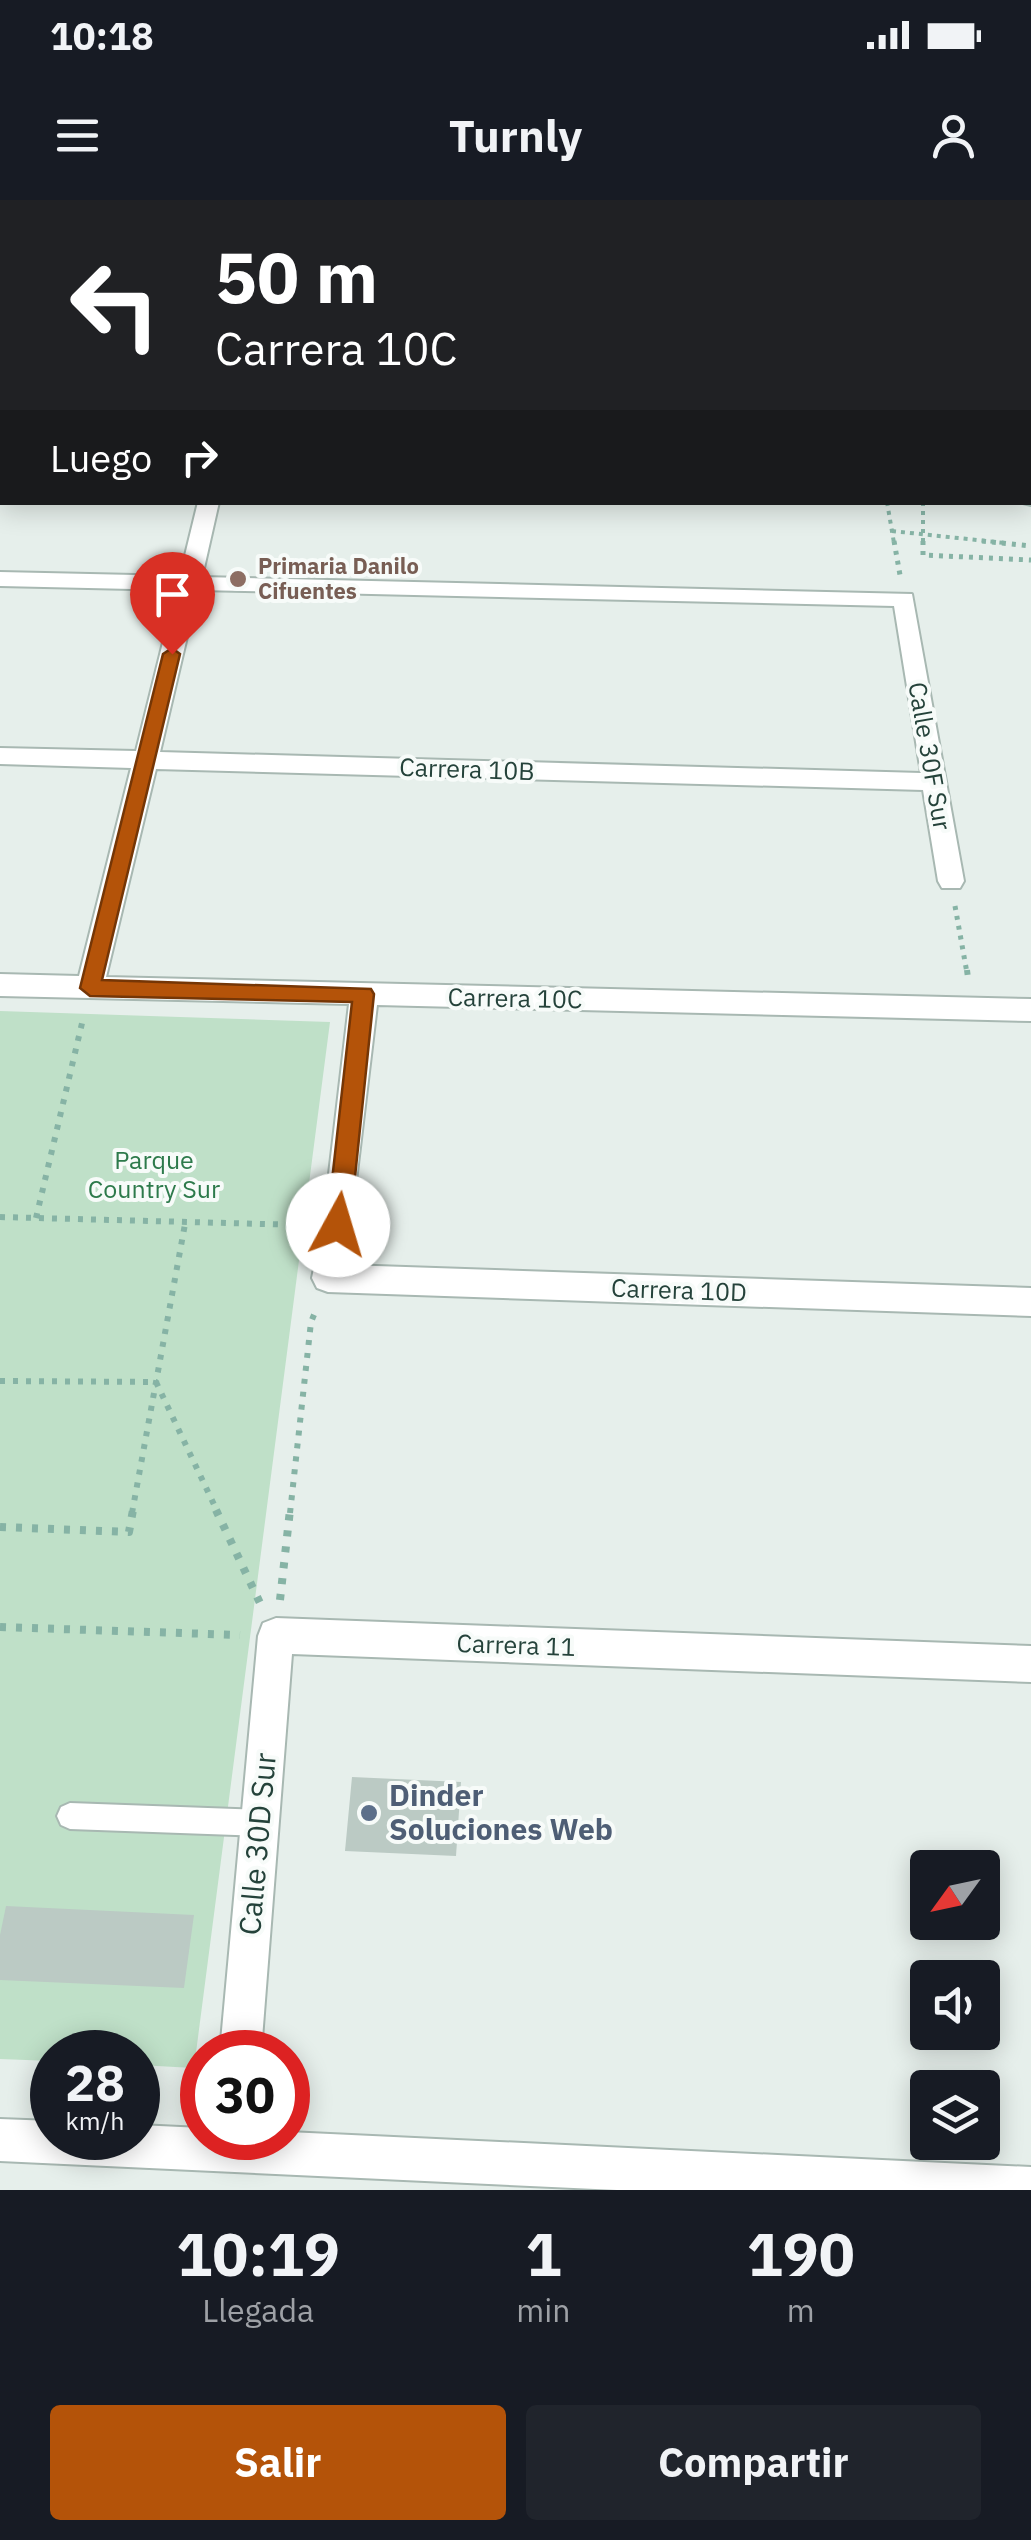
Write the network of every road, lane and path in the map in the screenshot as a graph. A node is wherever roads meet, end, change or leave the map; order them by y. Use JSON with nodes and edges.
{"nodes":[{"id":1,"x":208,"y":505,"type":"edge"},
{"id":2,"x":888,"y":505,"type":"edge"},
{"id":3,"x":923,"y":505,"type":"edge"},
{"id":4,"x":892,"y":531,"type":"junction"},
{"id":5,"x":1031,"y":546,"type":"edge"},
{"id":6,"x":1031,"y":560,"type":"edge"},
{"id":7,"x":0,"y":579,"type":"edge"},
{"id":8,"x":189,"y":583,"type":"junction"},
{"id":9,"x":904,"y":599,"type":"junction"},
{"id":10,"x":0,"y":756,"type":"edge"},
{"id":11,"x":146,"y":760,"type":"junction"},
{"id":12,"x":934,"y":782,"type":"junction"},
{"id":13,"x":951,"y":880,"type":"joint"},
{"id":14,"x":0,"y":984,"type":"edge"},
{"id":15,"x":90,"y":988,"type":"junction"},
{"id":16,"x":364,"y":994,"type":"junction"},
{"id":17,"x":973,"y":1009,"type":"junction"},
{"id":18,"x":1031,"y":1010,"type":"edge"},
{"id":19,"x":0,"y":1218,"type":"edge"},
{"id":20,"x":36,"y":1218,"type":"junction"},
{"id":21,"x":186,"y":1224,"type":"junction"},
{"id":22,"x":338,"y":1225,"type":"junction"},
{"id":23,"x":328,"y":1278,"type":"junction"},
{"id":24,"x":1031,"y":1302,"type":"edge"},
{"id":25,"x":0,"y":1380,"type":"edge"},
{"id":26,"x":156,"y":1382,"type":"junction"},
{"id":27,"x":0,"y":1527,"type":"edge"},
{"id":28,"x":0,"y":1626,"type":"edge"},
{"id":29,"x":276,"y":1636,"type":"junction"},
{"id":30,"x":1031,"y":1664,"type":"edge"},
{"id":31,"x":70,"y":1816,"type":"dead end"},
{"id":32,"x":260,"y":1823,"type":"junction"},
{"id":33,"x":242,"y":2030,"type":"edge"},
{"id":34,"x":0,"y":2140,"type":"edge"},
{"id":35,"x":180,"y":2143,"type":"edge"},
{"id":36,"x":310,"y":2148,"type":"edge"},
{"id":37,"x":1031,"y":2188,"type":"edge"}],
"edges":[{"from":1,"to":8,"type":"street"},
{"from":2,"to":4,"type":"path"},
{"from":3,"to":6,"type":"path","bridge":true},
{"from":4,"to":5,"type":"path"},
{"from":4,"to":9,"type":"path"},
{"from":7,"to":8,"type":"street"},
{"from":8,"to":9,"type":"street"},
{"from":8,"to":11,"type":"street"},
{"from":9,"to":12,"type":"street","name":"Calle 30F Sur"},
{"from":10,"to":11,"type":"street","name":"Carrera 10B"},
{"from":11,"to":12,"type":"street","name":"Carrera 10B"},
{"from":11,"to":15,"type":"street"},
{"from":12,"to":13,"type":"street","name":"Calle 30F Sur"},
{"from":13,"to":17,"type":"path"},
{"from":14,"to":15,"type":"street","name":"Carrera 10C"},
{"from":15,"to":16,"type":"street","name":"Carrera 10C"},
{"from":15,"to":20,"type":"path"},
{"from":16,"to":17,"type":"street","name":"Carrera 10C"},
{"from":16,"to":22,"type":"street"},
{"from":17,"to":18,"type":"street","name":"Carrera 10C"},
{"from":19,"to":20,"type":"path"},
{"from":20,"to":21,"type":"path"},
{"from":21,"to":22,"type":"path"},
{"from":21,"to":26,"type":"path"},
{"from":22,"to":23,"type":"street"},
{"from":23,"to":24,"type":"street","name":"Carrera 10D"},
{"from":23,"to":29,"type":"path"},
{"from":25,"to":26,"type":"path"},
{"from":26,"to":27,"type":"path"},
{"from":26,"to":29,"type":"path"},
{"from":28,"to":29,"type":"path"},
{"from":29,"to":30,"type":"street","name":"Carrera 11"},
{"from":29,"to":32,"type":"street","name":"Calle 30D Sur"},
{"from":31,"to":32,"type":"lane"},
{"from":32,"to":33,"type":"street","name":"Calle 30D Sur"},
{"from":34,"to":35,"type":"street"},
{"from":36,"to":37,"type":"street"}]}
